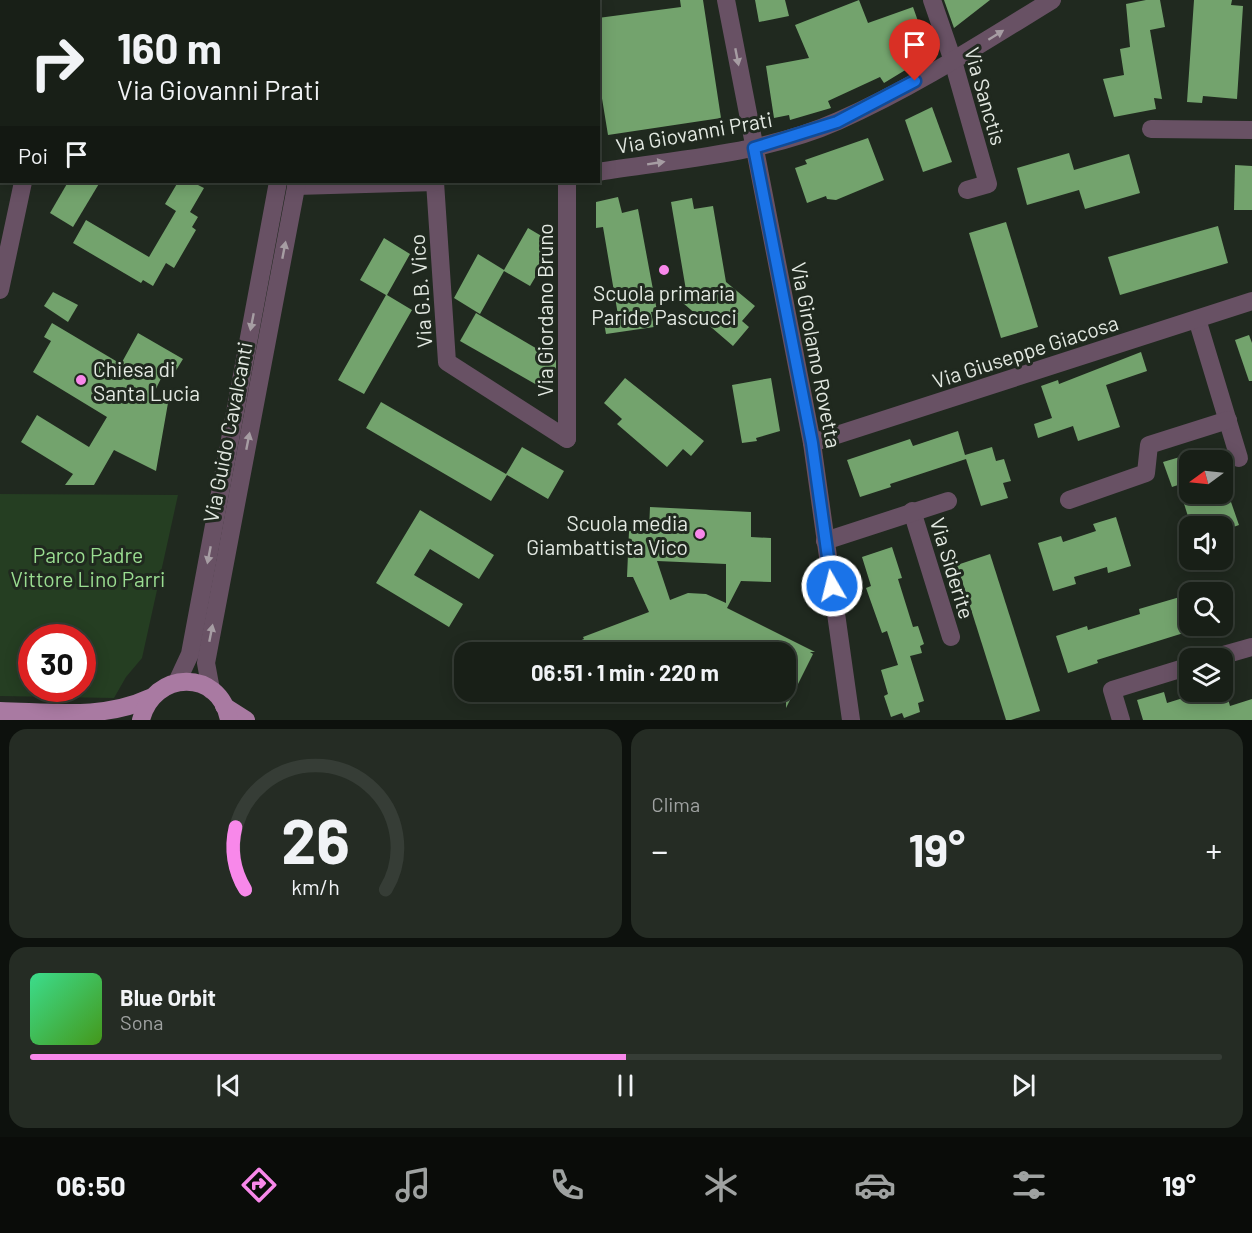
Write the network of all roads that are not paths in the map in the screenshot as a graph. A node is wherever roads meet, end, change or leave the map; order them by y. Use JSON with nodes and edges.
{"nodes":[{"id":1,"x":726,"y":0,"type":"edge"},
{"id":2,"x":932,"y":0,"type":"edge"},
{"id":3,"x":1052,"y":0,"type":"edge"},
{"id":4,"x":953,"y":61,"type":"junction"},
{"id":5,"x":1151,"y":129,"type":"dead end"},
{"id":6,"x":1252,"y":130,"type":"edge"},
{"id":7,"x":754,"y":148,"type":"junction"},
{"id":8,"x":600,"y":172,"type":"edge"},
{"id":9,"x":23,"y":183,"type":"edge"},
{"id":10,"x":278,"y":183,"type":"edge"},
{"id":11,"x":366,"y":183,"type":"edge"},
{"id":12,"x":435,"y":183,"type":"edge"},
{"id":13,"x":567,"y":183,"type":"edge"},
{"id":14,"x":297,"y":184,"type":"edge"},
{"id":15,"x":967,"y":190,"type":"dead end"},
{"id":16,"x":5,"y":238,"type":"edge"},
{"id":17,"x":0,"y":290,"type":"edge"},
{"id":18,"x":1252,"y":301,"type":"edge"},
{"id":19,"x":1197,"y":319,"type":"junction"},
{"id":20,"x":1228,"y":420,"type":"junction"},
{"id":21,"x":567,"y":439,"type":"joint"},
{"id":22,"x":812,"y":443,"type":"junction"},
{"id":23,"x":1239,"y":458,"type":"dead end"},
{"id":24,"x":1069,"y":500,"type":"dead end"},
{"id":25,"x":948,"y":501,"type":"dead end"},
{"id":26,"x":912,"y":511,"type":"junction"},
{"id":27,"x":825,"y":541,"type":"junction"},
{"id":28,"x":951,"y":637,"type":"dead end"},
{"id":29,"x":1252,"y":646,"type":"edge"},
{"id":30,"x":1233,"y":652,"type":"edge"},
{"id":31,"x":1179,"y":669,"type":"edge"},
{"id":32,"x":177,"y":682,"type":"junction"},
{"id":33,"x":211,"y":690,"type":"junction"},
{"id":34,"x":150,"y":698,"type":"junction"},
{"id":35,"x":0,"y":711,"type":"edge"},
{"id":36,"x":226,"y":713,"type":"edge"},
{"id":37,"x":141,"y":720,"type":"edge"},
{"id":38,"x":246,"y":720,"type":"edge"},
{"id":39,"x":851,"y":720,"type":"edge"},
{"id":40,"x":1120,"y":720,"type":"edge"}],
"edges":[{"from":1,"to":7,"type":"street","name":"Via Girolamo Rovetta","one_way":true},
{"from":2,"to":4,"type":"street","name":"Via Sanctis"},
{"from":4,"to":3,"type":"street","name":"Via Giovanni Prati","one_way":true},
{"from":4,"to":7,"type":"street","name":"Via Giovanni Prati"},
{"from":4,"to":15,"type":"street","name":"Via Sanctis"},
{"from":5,"to":6,"type":"street"},
{"from":8,"to":7,"type":"street","name":"Via Giovanni Prati","one_way":true},
{"from":7,"to":22,"type":"street","name":"Via Girolamo Rovetta"},
{"from":9,"to":16,"type":"street"},
{"from":10,"to":32,"type":"street","name":"Via Guido Cavalcanti","one_way":true},
{"from":11,"to":14,"type":"street"},
{"from":12,"to":21,"type":"street","name":"Via G.B. Vico"},
{"from":13,"to":21,"type":"street","name":"Via Giordano Bruno"},
{"from":33,"to":14,"type":"street","name":"Via Guido Cavalcanti","one_way":true},
{"from":16,"to":17,"type":"street"},
{"from":18,"to":19,"type":"street","name":"Via Giuseppe Giacosa"},
{"from":19,"to":20,"type":"street"},
{"from":19,"to":22,"type":"street","name":"Via Giuseppe Giacosa"},
{"from":20,"to":23,"type":"street"},
{"from":20,"to":24,"type":"street"},
{"from":22,"to":27,"type":"street","name":"Via Girolamo Rovetta"},
{"from":25,"to":26,"type":"street","name":"Via Siderite"},
{"from":26,"to":27,"type":"street","name":"Via Siderite"},
{"from":26,"to":28,"type":"street","name":"Via Siderite"},
{"from":27,"to":39,"type":"street","name":"Via Girolamo Rovetta"},
{"from":29,"to":30,"type":"street"},
{"from":31,"to":40,"type":"street"},
{"from":32,"to":33,"type":"main road"},
{"from":32,"to":34,"type":"main road"},
{"from":33,"to":36,"type":"main road"},
{"from":34,"to":35,"type":"main road"},
{"from":34,"to":37,"type":"main road"},
{"from":36,"to":38,"type":"main road"}]}
